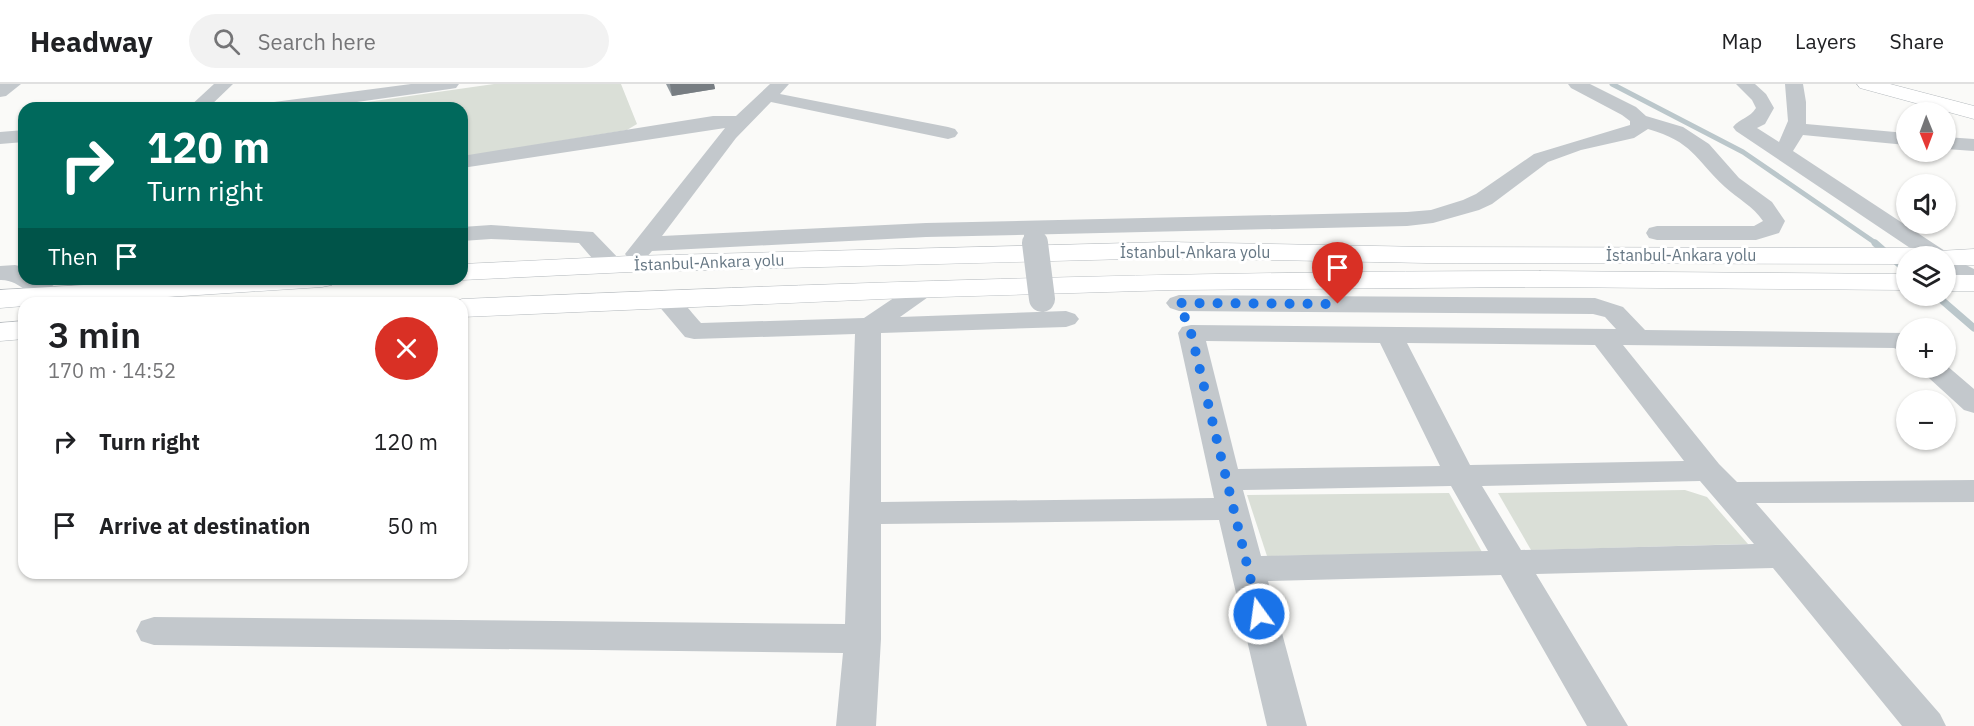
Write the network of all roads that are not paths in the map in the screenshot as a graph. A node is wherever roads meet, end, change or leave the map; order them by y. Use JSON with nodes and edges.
{"nodes":[{"id":1,"x":12,"y":84,"type":"edge"},
{"id":2,"x":224,"y":84,"type":"edge"},
{"id":3,"x":450,"y":84,"type":"edge"},
{"id":4,"x":1577,"y":84,"type":"edge"},
{"id":5,"x":1745,"y":84,"type":"edge"},
{"id":6,"x":1794,"y":84,"type":"edge"},
{"id":7,"x":1867,"y":84,"type":"edge"},
{"id":8,"x":773,"y":90,"type":"edge"},
{"id":9,"x":0,"y":92,"type":"edge"},
{"id":10,"x":204,"y":102,"type":"edge"},
{"id":11,"x":322,"y":102,"type":"edge"},
{"id":12,"x":1974,"y":113,"type":"edge"},
{"id":13,"x":1639,"y":120,"type":"junction"},
{"id":14,"x":740,"y":122,"type":"junction"},
{"id":15,"x":1796,"y":129,"type":"junction"},
{"id":16,"x":948,"y":133,"type":"dead end"},
{"id":17,"x":18,"y":136,"type":"edge"},
{"id":18,"x":0,"y":138,"type":"edge"},
{"id":19,"x":1896,"y":138,"type":"edge"},
{"id":20,"x":1956,"y":144,"type":"edge"},
{"id":21,"x":1974,"y":145,"type":"edge"},
{"id":22,"x":1780,"y":151,"type":"junction"},
{"id":23,"x":468,"y":161,"type":"edge"},
{"id":24,"x":1657,"y":233,"type":"dead end"},
{"id":25,"x":468,"y":234,"type":"edge"},
{"id":26,"x":1034,"y":237,"type":"dead end"},
{"id":27,"x":1922,"y":246,"type":"edge"},
{"id":28,"x":1896,"y":256,"type":"edge"},
{"id":29,"x":628,"y":257,"type":"junction"},
{"id":30,"x":1956,"y":257,"type":"edge"},
{"id":31,"x":1974,"y":257,"type":"edge"},
{"id":32,"x":1956,"y":269,"type":"edge"},
{"id":33,"x":468,"y":271,"type":"edge"},
{"id":34,"x":0,"y":273,"type":"edge"},
{"id":35,"x":18,"y":274,"type":"edge"},
{"id":36,"x":1896,"y":282,"type":"edge"},
{"id":37,"x":1974,"y":282,"type":"edge"},
{"id":38,"x":1956,"y":283,"type":"edge"},
{"id":39,"x":34,"y":285,"type":"edge"},
{"id":40,"x":209,"y":285,"type":"edge"},
{"id":41,"x":922,"y":290,"type":"junction"},
{"id":42,"x":1175,"y":293,"type":"junction"},
{"id":43,"x":50,"y":295,"type":"junction"},
{"id":44,"x":25,"y":297,"type":"edge"},
{"id":45,"x":18,"y":298,"type":"edge"},
{"id":46,"x":664,"y":298,"type":"junction"},
{"id":47,"x":0,"y":299,"type":"edge"},
{"id":48,"x":1042,"y":299,"type":"dead end"},
{"id":49,"x":468,"y":308,"type":"edge"},
{"id":50,"x":1066,"y":319,"type":"dead end"},
{"id":51,"x":868,"y":327,"type":"junction"},
{"id":52,"x":18,"y":330,"type":"edge"},
{"id":53,"x":0,"y":332,"type":"edge"},
{"id":54,"x":1191,"y":333,"type":"junction"},
{"id":55,"x":1390,"y":336,"type":"junction"},
{"id":56,"x":1604,"y":339,"type":"junction"},
{"id":57,"x":1639,"y":339,"type":"junction"},
{"id":58,"x":1896,"y":340,"type":"edge"},
{"id":59,"x":1944,"y":378,"type":"edge"},
{"id":60,"x":1974,"y":404,"type":"edge"},
{"id":61,"x":1461,"y":477,"type":"junction"},
{"id":62,"x":1718,"y":482,"type":"junction"},
{"id":63,"x":1974,"y":491,"type":"edge"},
{"id":64,"x":1228,"y":494,"type":"junction"},
{"id":65,"x":866,"y":513,"type":"junction"},
{"id":66,"x":1782,"y":556,"type":"junction"},
{"id":67,"x":1510,"y":563,"type":"junction"},
{"id":68,"x":1248,"y":569,"type":"junction"},
{"id":69,"x":154,"y":631,"type":"dead end"},
{"id":70,"x":863,"y":639,"type":"junction"},
{"id":71,"x":856,"y":726,"type":"edge"},
{"id":72,"x":1287,"y":726,"type":"edge"},
{"id":73,"x":1608,"y":726,"type":"edge"},
{"id":74,"x":1926,"y":726,"type":"edge"}],
"edges":[{"from":1,"to":9,"type":"street"},
{"from":2,"to":10,"type":"street"},
{"from":3,"to":11,"type":"street"},
{"from":4,"to":13,"type":"street"},
{"from":5,"to":22,"type":"street"},
{"from":6,"to":15,"type":"street"},
{"from":7,"to":12,"type":"main road"},
{"from":8,"to":14,"type":"street"},
{"from":8,"to":16,"type":"street"},
{"from":13,"to":24,"type":"street"},
{"from":13,"to":29,"type":"street"},
{"from":14,"to":23,"type":"street"},
{"from":14,"to":29,"type":"street"},
{"from":15,"to":19,"type":"street"},
{"from":15,"to":22,"type":"street"},
{"from":17,"to":18,"type":"street"},
{"from":20,"to":21,"type":"street"},
{"from":22,"to":27,"type":"street"},
{"from":25,"to":29,"type":"street"},
{"from":26,"to":48,"type":"street","bridge":true},
{"from":28,"to":29,"type":"main road","name":"İstanbul-Ankara yolu"},
{"from":29,"to":33,"type":"main road","name":"İstanbul-Ankara yolu"},
{"from":30,"to":31,"type":"main road"},
{"from":32,"to":37,"type":"street"},
{"from":34,"to":35,"type":"street"},
{"from":36,"to":42,"type":"main road","name":"İstanbul-Ankara yolu"},
{"from":37,"to":38,"type":"main road"},
{"from":39,"to":43,"type":"street"},
{"from":40,"to":43,"type":"main road"},
{"from":41,"to":42,"type":"main road","name":"İstanbul-Ankara yolu"},
{"from":41,"to":46,"type":"main road","name":"İstanbul-Ankara yolu"},
{"from":41,"to":51,"type":"street"},
{"from":42,"to":54,"type":"street"},
{"from":42,"to":57,"type":"street"},
{"from":43,"to":44,"type":"main road"},
{"from":45,"to":47,"type":"main road"},
{"from":46,"to":49,"type":"main road","name":"İstanbul-Ankara yolu"},
{"from":46,"to":51,"type":"street"},
{"from":50,"to":51,"type":"street"},
{"from":51,"to":65,"type":"street"},
{"from":52,"to":53,"type":"main road"},
{"from":54,"to":55,"type":"street"},
{"from":54,"to":64,"type":"street"},
{"from":55,"to":56,"type":"street"},
{"from":55,"to":61,"type":"street"},
{"from":56,"to":57,"type":"street"},
{"from":56,"to":62,"type":"street"},
{"from":57,"to":58,"type":"street"},
{"from":59,"to":60,"type":"street"},
{"from":61,"to":62,"type":"street"},
{"from":61,"to":64,"type":"street"},
{"from":61,"to":67,"type":"street"},
{"from":62,"to":63,"type":"street"},
{"from":62,"to":66,"type":"street"},
{"from":64,"to":65,"type":"street"},
{"from":64,"to":68,"type":"street"},
{"from":65,"to":70,"type":"street"},
{"from":66,"to":67,"type":"street"},
{"from":66,"to":74,"type":"street"},
{"from":67,"to":68,"type":"street"},
{"from":67,"to":73,"type":"street"},
{"from":68,"to":72,"type":"street"},
{"from":69,"to":70,"type":"street"},
{"from":70,"to":71,"type":"street"}]}
